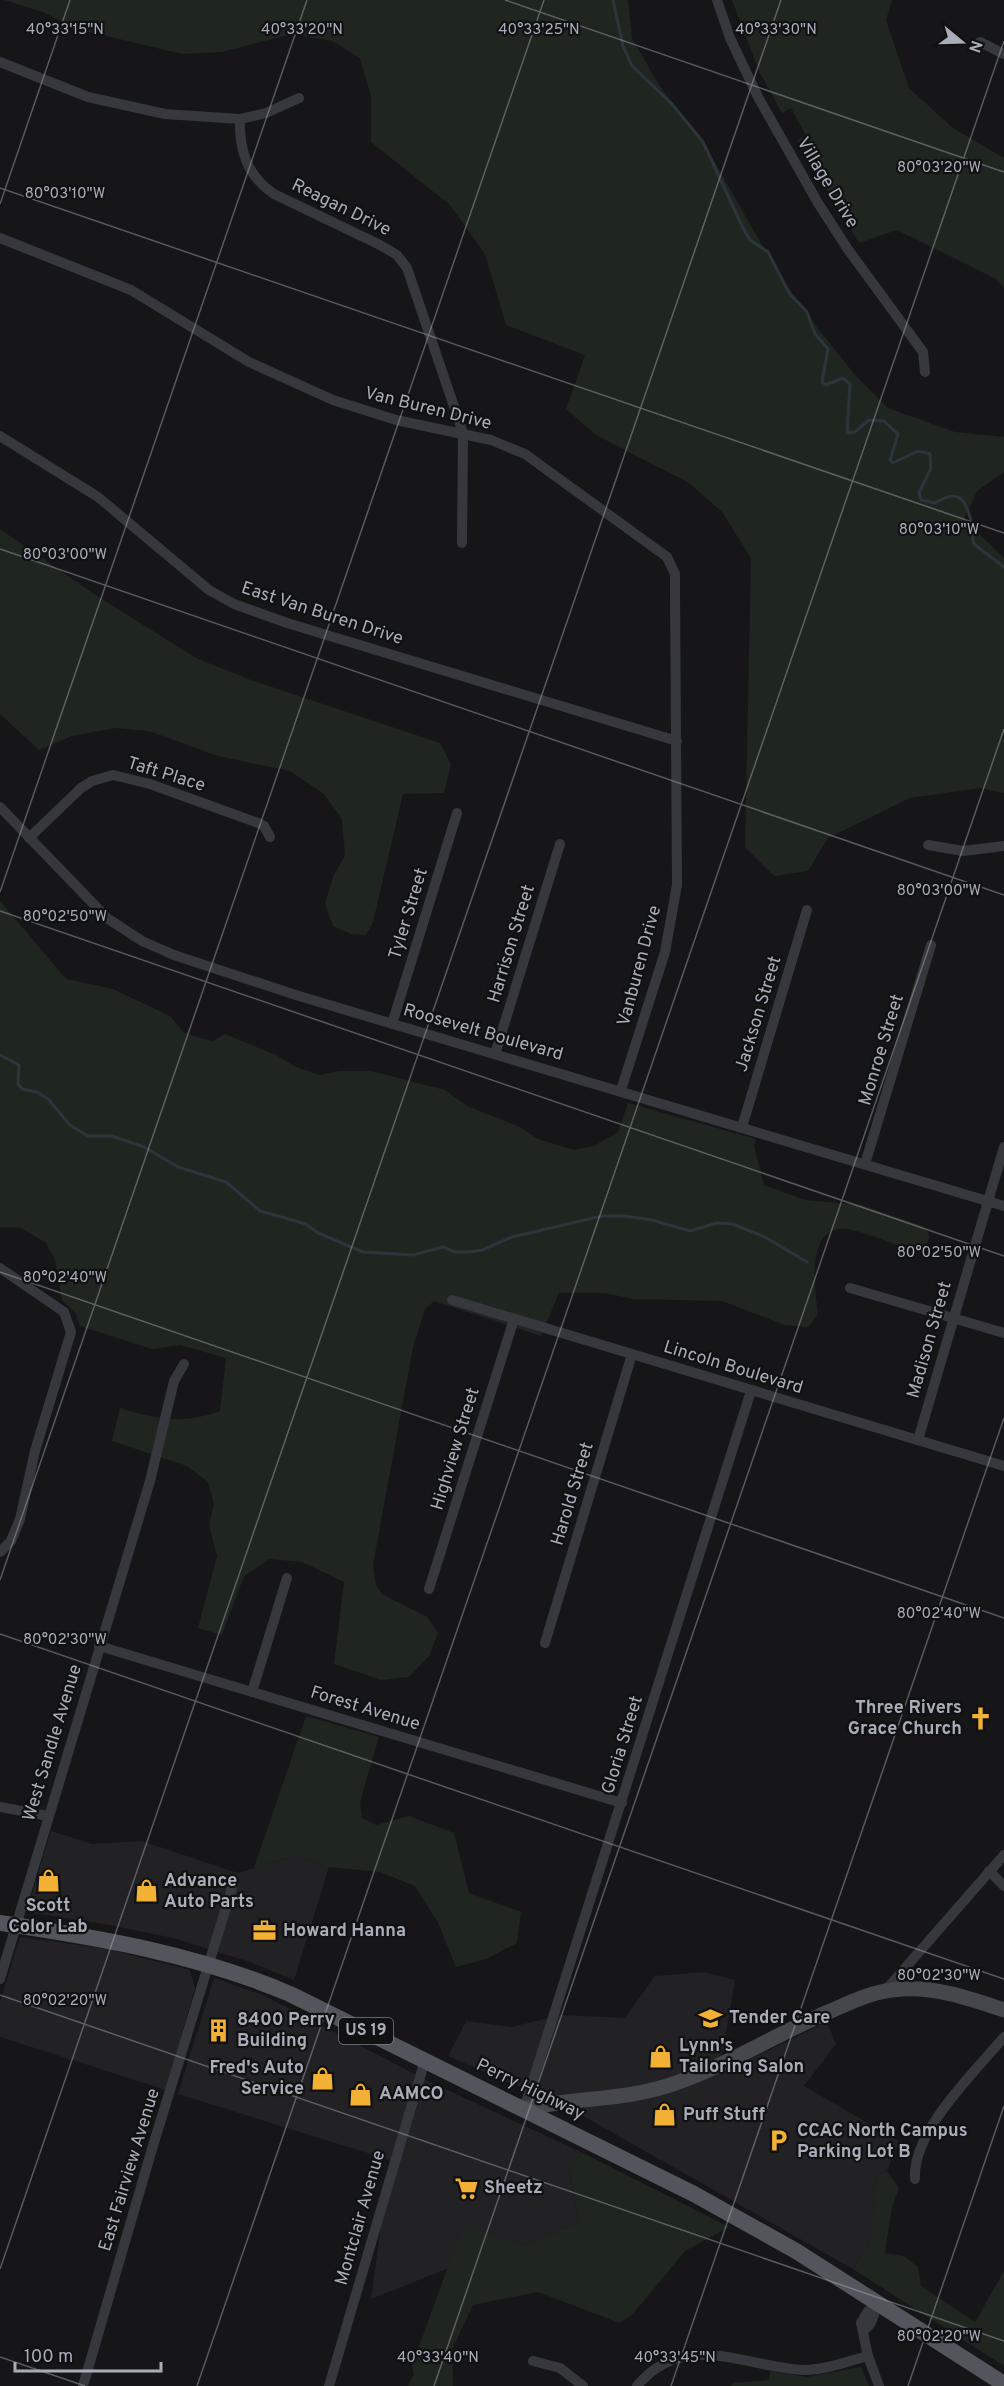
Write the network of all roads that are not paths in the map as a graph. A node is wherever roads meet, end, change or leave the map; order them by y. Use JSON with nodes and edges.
{"nodes":[{"id":1,"x":717,"y":0,"type":"edge"},
{"id":2,"x":980,"y":42,"type":"dead end"},
{"id":3,"x":1004,"y":54,"type":"edge"},
{"id":4,"x":0,"y":62,"type":"edge"},
{"id":5,"x":299,"y":98,"type":"dead end"},
{"id":6,"x":240,"y":118,"type":"junction"},
{"id":7,"x":0,"y":238,"type":"edge"},
{"id":8,"x":925,"y":372,"type":"dead end"},
{"id":9,"x":463,"y":433,"type":"junction"},
{"id":10,"x":0,"y":436,"type":"edge"},
{"id":11,"x":462,"y":543,"type":"dead end"},
{"id":12,"x":677,"y":741,"type":"junction"},
{"id":13,"x":0,"y":807,"type":"edge"},
{"id":14,"x":457,"y":813,"type":"dead end"},
{"id":15,"x":270,"y":837,"type":"dead end"},
{"id":16,"x":30,"y":838,"type":"junction"},
{"id":17,"x":560,"y":844,"type":"dead end"},
{"id":18,"x":928,"y":845,"type":"dead end"},
{"id":19,"x":1004,"y":846,"type":"edge"},
{"id":20,"x":807,"y":910,"type":"dead end"},
{"id":21,"x":931,"y":945,"type":"dead end"},
{"id":22,"x":392,"y":1024,"type":"junction"},
{"id":23,"x":495,"y":1054,"type":"junction"},
{"id":24,"x":621,"y":1090,"type":"junction"},
{"id":25,"x":742,"y":1127,"type":"junction"},
{"id":26,"x":1004,"y":1146,"type":"edge"},
{"id":27,"x":865,"y":1164,"type":"junction"},
{"id":28,"x":987,"y":1201,"type":"junction"},
{"id":29,"x":1004,"y":1206,"type":"edge"},
{"id":30,"x":0,"y":1268,"type":"edge"},
{"id":31,"x":850,"y":1288,"type":"dead end"},
{"id":32,"x":452,"y":1300,"type":"dead end"},
{"id":33,"x":954,"y":1318,"type":"junction"},
{"id":34,"x":514,"y":1319,"type":"junction"},
{"id":35,"x":1004,"y":1333,"type":"edge"},
{"id":36,"x":632,"y":1354,"type":"junction"},
{"id":37,"x":184,"y":1365,"type":"dead end"},
{"id":38,"x":751,"y":1391,"type":"junction"},
{"id":39,"x":918,"y":1440,"type":"junction"},
{"id":40,"x":1004,"y":1466,"type":"edge"},
{"id":41,"x":0,"y":1552,"type":"edge"},
{"id":42,"x":287,"y":1578,"type":"dead end"},
{"id":43,"x":429,"y":1589,"type":"dead end"},
{"id":44,"x":545,"y":1643,"type":"dead end"},
{"id":45,"x":99,"y":1646,"type":"junction"},
{"id":46,"x":252,"y":1692,"type":"junction"},
{"id":47,"x":622,"y":1803,"type":"junction"},
{"id":48,"x":0,"y":1807,"type":"edge"},
{"id":49,"x":48,"y":1816,"type":"junction"},
{"id":50,"x":1004,"y":1855,"type":"edge"},
{"id":51,"x":989,"y":1871,"type":"junction"},
{"id":52,"x":1004,"y":1886,"type":"edge"},
{"id":53,"x":232,"y":1888,"type":"dead end"},
{"id":54,"x":8,"y":1924,"type":"edge"},
{"id":55,"x":210,"y":1964,"type":"junction"},
{"id":56,"x":0,"y":1979,"type":"edge"},
{"id":57,"x":890,"y":1990,"type":"junction"},
{"id":58,"x":1004,"y":2010,"type":"edge"},
{"id":59,"x":1004,"y":2037,"type":"edge"},
{"id":60,"x":425,"y":2060,"type":"junction"},
{"id":61,"x":524,"y":2109,"type":"junction"},
{"id":62,"x":915,"y":2179,"type":"dead end"},
{"id":63,"x":877,"y":2305,"type":"junction"},
{"id":64,"x":868,"y":2356,"type":"junction"},
{"id":65,"x":533,"y":2361,"type":"dead end"},
{"id":66,"x":1004,"y":2384,"type":"edge"},
{"id":67,"x":83,"y":2386,"type":"edge"},
{"id":68,"x":329,"y":2386,"type":"edge"},
{"id":69,"x":583,"y":2386,"type":"edge"},
{"id":70,"x":638,"y":2386,"type":"edge"},
{"id":71,"x":879,"y":2386,"type":"edge"}],
"edges":[{"from":1,"to":8,"type":"street","name":"Village Drive"},
{"from":2,"to":3,"type":"street"},
{"from":4,"to":6,"type":"street"},
{"from":5,"to":6,"type":"street"},
{"from":6,"to":9,"type":"street","name":"Reagan Drive"},
{"from":7,"to":9,"type":"street","name":"Van Buren Drive"},
{"from":9,"to":11,"type":"street","name":"Reagan Drive"},
{"from":9,"to":12,"type":"street","name":"Van Buren Drive"},
{"from":10,"to":12,"type":"street","name":"East Van Buren Drive"},
{"from":12,"to":24,"type":"street","name":"Vanburen Drive"},
{"from":13,"to":16,"type":"street","name":"Roosevelt Boulevard"},
{"from":14,"to":22,"type":"street","name":"Tyler Street"},
{"from":15,"to":16,"type":"street","name":"Taft Place"},
{"from":16,"to":22,"type":"street","name":"Roosevelt Boulevard"},
{"from":17,"to":23,"type":"street","name":"Harrison Street"},
{"from":18,"to":19,"type":"street"},
{"from":20,"to":25,"type":"street","name":"Jackson Street"},
{"from":21,"to":27,"type":"street","name":"Monroe Street"},
{"from":22,"to":23,"type":"street","name":"Roosevelt Boulevard"},
{"from":23,"to":24,"type":"street","name":"Roosevelt Boulevard"},
{"from":24,"to":25,"type":"street","name":"Roosevelt Boulevard"},
{"from":25,"to":27,"type":"street","name":"Roosevelt Boulevard"},
{"from":26,"to":28,"type":"street","name":"Madison Street"},
{"from":27,"to":28,"type":"street","name":"Roosevelt Boulevard"},
{"from":28,"to":29,"type":"street","name":"Roosevelt Boulevard"},
{"from":28,"to":33,"type":"street","name":"Madison Street"},
{"from":30,"to":41,"type":"street"},
{"from":31,"to":33,"type":"street"},
{"from":32,"to":34,"type":"street","name":"Lincoln Boulevard"},
{"from":33,"to":35,"type":"street"},
{"from":33,"to":39,"type":"street","name":"Madison Street"},
{"from":34,"to":36,"type":"street","name":"Lincoln Boulevard"},
{"from":34,"to":43,"type":"street","name":"Highview Street"},
{"from":36,"to":38,"type":"street","name":"Lincoln Boulevard"},
{"from":36,"to":44,"type":"street","name":"Harold Street"},
{"from":37,"to":45,"type":"street","name":"West Sandle Avenue"},
{"from":38,"to":39,"type":"street","name":"Lincoln Boulevard"},
{"from":38,"to":47,"type":"street","name":"Gloria Street"},
{"from":39,"to":40,"type":"street","name":"Lincoln Boulevard"},
{"from":42,"to":46,"type":"street"},
{"from":45,"to":46,"type":"street","name":"Forest Avenue"},
{"from":45,"to":49,"type":"street","name":"West Sandle Avenue"},
{"from":46,"to":47,"type":"street","name":"Forest Avenue"},
{"from":47,"to":61,"type":"street","name":"Gloria Street"},
{"from":48,"to":49,"type":"street"},
{"from":49,"to":54,"type":"street","name":"West Sandle Avenue"},
{"from":50,"to":51,"type":"street"},
{"from":51,"to":52,"type":"street"},
{"from":51,"to":57,"type":"street"},
{"from":53,"to":55,"type":"street","name":"East Fairview Avenue"},
{"from":54,"to":55,"type":"main road","name":"Perry Highway","number":"US 19"},
{"from":54,"to":56,"type":"street","name":"West Sandle Avenue"},
{"from":55,"to":60,"type":"main road","name":"Perry Highway","number":"US 19"},
{"from":55,"to":67,"type":"street","name":"East Fairview Avenue"},
{"from":57,"to":58,"type":"street"},
{"from":57,"to":61,"type":"street"},
{"from":59,"to":62,"type":"street"},
{"from":60,"to":61,"type":"main road","name":"Perry Highway","number":"US 19"},
{"from":60,"to":68,"type":"street","name":"Montclair Avenue"},
{"from":61,"to":63,"type":"main road","name":"Perry Highway","number":"US 19"},
{"from":63,"to":64,"type":"street"},
{"from":63,"to":66,"type":"main road","name":"Perry Highway","number":"US 19"},
{"from":64,"to":70,"type":"street"},
{"from":64,"to":71,"type":"street"},
{"from":65,"to":69,"type":"street"}]}
